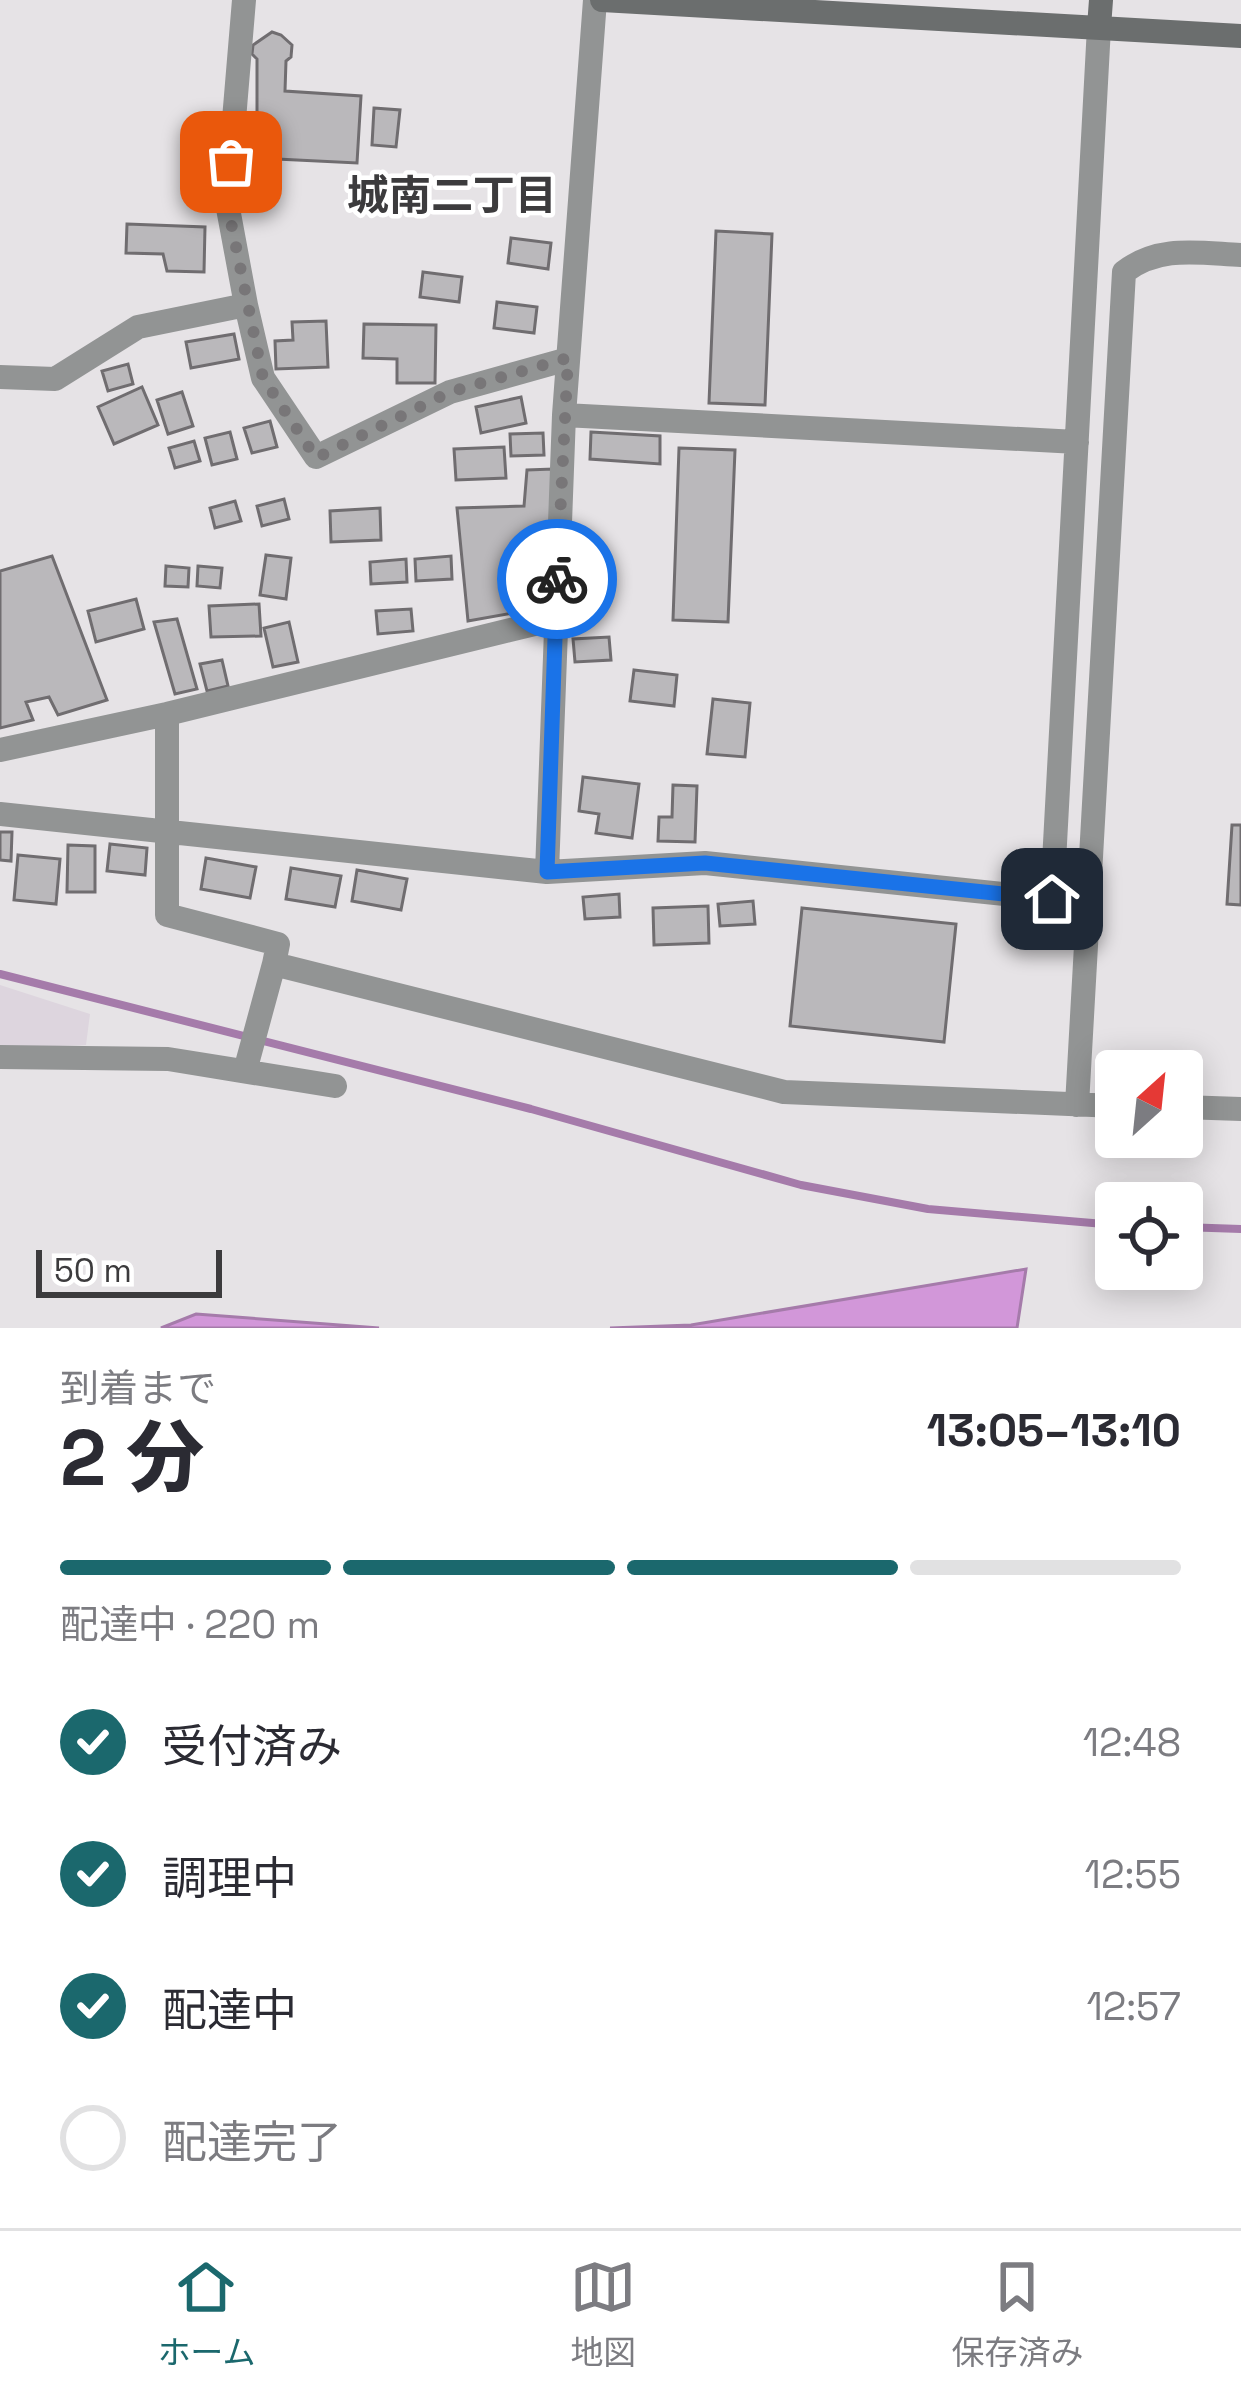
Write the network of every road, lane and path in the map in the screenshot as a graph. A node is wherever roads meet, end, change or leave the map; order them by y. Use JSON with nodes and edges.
{"nodes":[{"id":1,"x":244,"y":0,"type":"edge"},
{"id":2,"x":598,"y":0,"type":"edge"},
{"id":3,"x":1101,"y":0,"type":"edge"},
{"id":4,"x":1099,"y":27,"type":"junction"},
{"id":5,"x":1241,"y":36,"type":"edge"},
{"id":6,"x":1241,"y":255,"type":"edge"},
{"id":7,"x":246,"y":305,"type":"junction"},
{"id":8,"x":568,"y":358,"type":"junction"},
{"id":9,"x":0,"y":377,"type":"edge"},
{"id":10,"x":564,"y":415,"type":"junction"},
{"id":11,"x":1077,"y":442,"type":"junction"},
{"id":12,"x":555,"y":620,"type":"junction"},
{"id":13,"x":167,"y":714,"type":"junction"},
{"id":14,"x":0,"y":750,"type":"edge"},
{"id":15,"x":0,"y":814,"type":"edge"},
{"id":16,"x":167,"y":832,"type":"junction"},
{"id":17,"x":547,"y":872,"type":"junction"},
{"id":18,"x":274,"y":964,"type":"junction"},
{"id":19,"x":0,"y":1058,"type":"edge"},
{"id":20,"x":244,"y":1071,"type":"junction"},
{"id":21,"x":335,"y":1086,"type":"dead end"},
{"id":22,"x":1078,"y":1105,"type":"junction"},
{"id":23,"x":1095,"y":1105,"type":"edge"},
{"id":24,"x":1203,"y":1108,"type":"edge"},
{"id":25,"x":1241,"y":1108,"type":"edge"}],
"edges":[{"from":1,"to":7,"type":"street"},
{"from":2,"to":4,"type":"street"},
{"from":2,"to":8,"type":"street"},
{"from":3,"to":4,"type":"street"},
{"from":4,"to":5,"type":"street"},
{"from":4,"to":11,"type":"street"},
{"from":6,"to":22,"type":"street"},
{"from":7,"to":8,"type":"street"},
{"from":7,"to":9,"type":"street"},
{"from":8,"to":10,"type":"street"},
{"from":10,"to":11,"type":"street"},
{"from":10,"to":12,"type":"street"},
{"from":11,"to":17,"type":"street"},
{"from":12,"to":13,"type":"street"},
{"from":12,"to":17,"type":"street"},
{"from":13,"to":14,"type":"street"},
{"from":13,"to":16,"type":"street"},
{"from":15,"to":16,"type":"street"},
{"from":16,"to":17,"type":"street"},
{"from":16,"to":18,"type":"street"},
{"from":18,"to":20,"type":"street"},
{"from":18,"to":22,"type":"street"},
{"from":19,"to":20,"type":"street"},
{"from":20,"to":21,"type":"street"},
{"from":22,"to":23,"type":"street"},
{"from":24,"to":25,"type":"street"}]}
